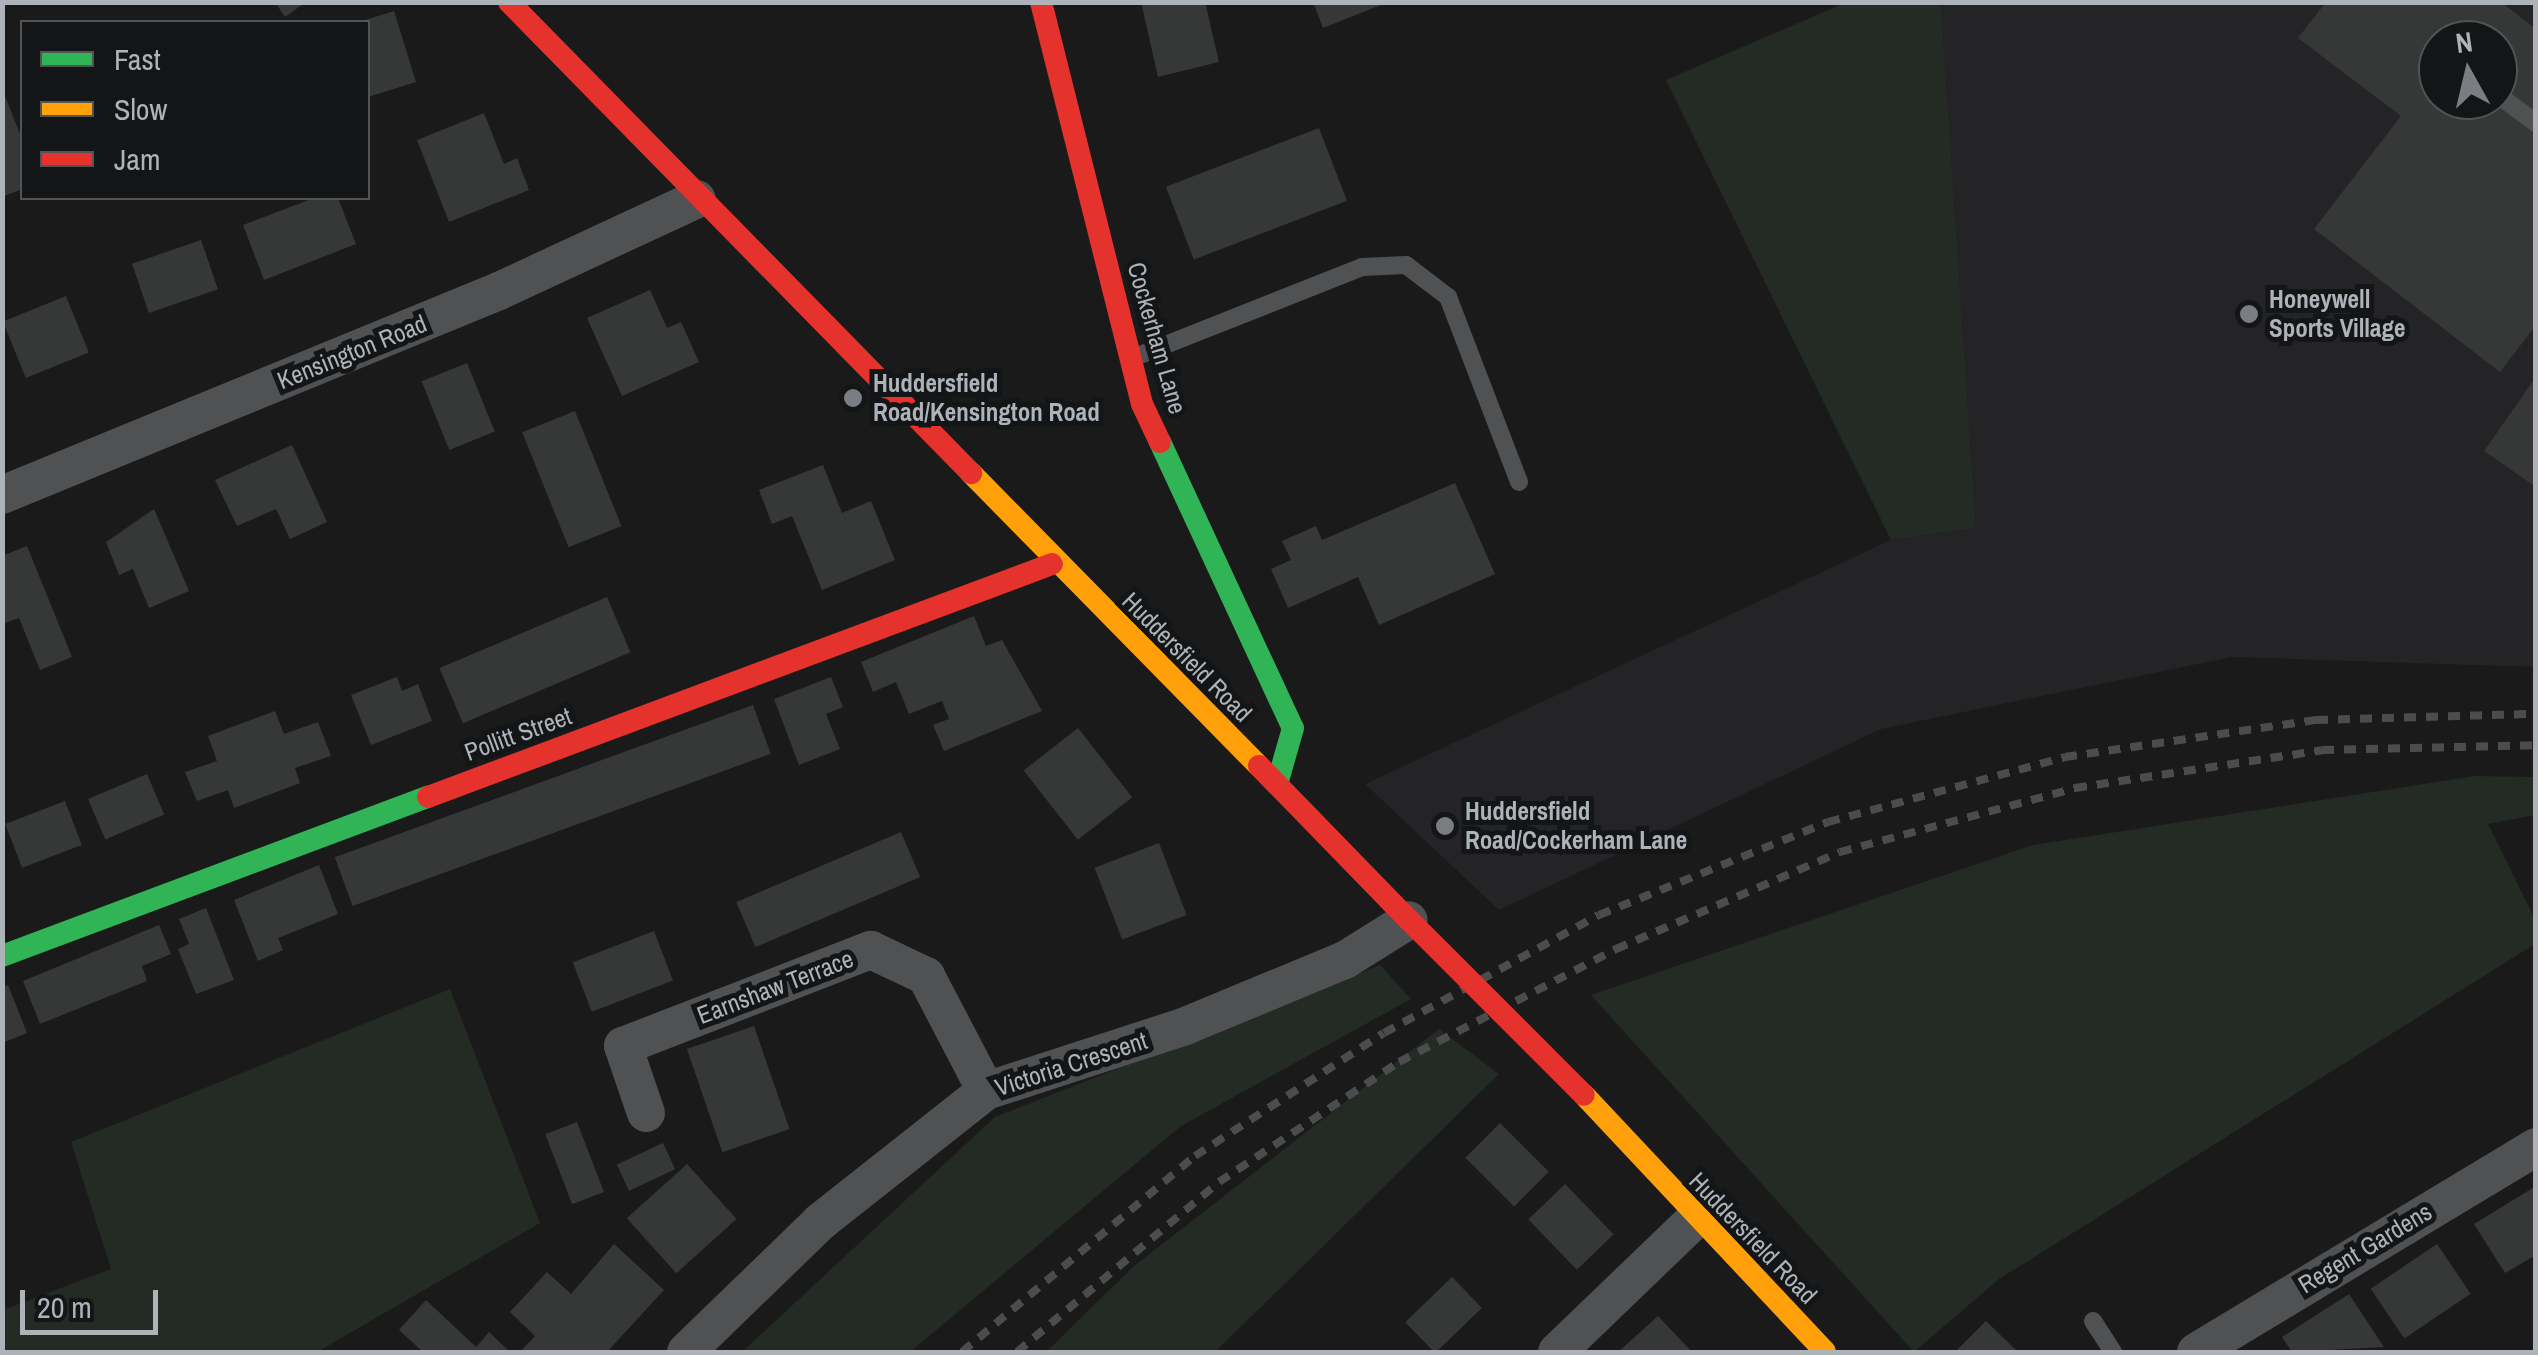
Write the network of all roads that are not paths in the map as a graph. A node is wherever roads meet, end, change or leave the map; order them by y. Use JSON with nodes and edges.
{"nodes":[{"id":1,"x":509,"y":2,"type":"edge"},
{"id":2,"x":1041,"y":2,"type":"edge"},
{"id":3,"x":697,"y":199,"type":"junction"},
{"id":4,"x":1131,"y":359,"type":"junction"},
{"id":5,"x":1519,"y":482,"type":"dead end"},
{"id":6,"x":2,"y":495,"type":"edge"},
{"id":7,"x":1052,"y":564,"type":"junction"},
{"id":8,"x":1277,"y":784,"type":"junction"},
{"id":9,"x":1409,"y":920,"type":"junction"},
{"id":10,"x":2,"y":956,"type":"edge"},
{"id":11,"x":986,"y":1091,"type":"junction"},
{"id":12,"x":646,"y":1113,"type":"dead end"},
{"id":13,"x":2536,"y":1147,"type":"edge"},
{"id":14,"x":1695,"y":1218,"type":"junction"},
{"id":15,"x":2092,"y":1321,"type":"dead end"},
{"id":16,"x":686,"y":1352,"type":"edge"},
{"id":17,"x":1557,"y":1352,"type":"edge"},
{"id":18,"x":1825,"y":1352,"type":"edge"},
{"id":19,"x":2113,"y":1352,"type":"edge"},
{"id":20,"x":2196,"y":1352,"type":"edge"}],
"edges":[{"from":1,"to":3,"type":"main road","name":"Huddersfield Road"},
{"from":2,"to":4,"type":"main road","name":"Cockerham Lane"},
{"from":3,"to":6,"type":"street","name":"Kensington Road"},
{"from":3,"to":7,"type":"main road","name":"Huddersfield Road"},
{"from":4,"to":5,"type":"lane"},
{"from":4,"to":8,"type":"main road","name":"Cockerham Lane"},
{"from":7,"to":8,"type":"main road","name":"Huddersfield Road"},
{"from":7,"to":10,"type":"main road","name":"Pollitt Street"},
{"from":8,"to":9,"type":"main road","name":"Huddersfield Road"},
{"from":9,"to":11,"type":"street","name":"Victoria Crescent"},
{"from":9,"to":14,"type":"main road","name":"Huddersfield Road","bridge":true},
{"from":11,"to":12,"type":"street","name":"Earnshaw Terrace"},
{"from":11,"to":16,"type":"street","name":"Victoria Crescent"},
{"from":13,"to":20,"type":"street","name":"Regent Gardens"},
{"from":14,"to":17,"type":"street"},
{"from":14,"to":18,"type":"main road","name":"Huddersfield Road"},
{"from":15,"to":19,"type":"lane"}]}
